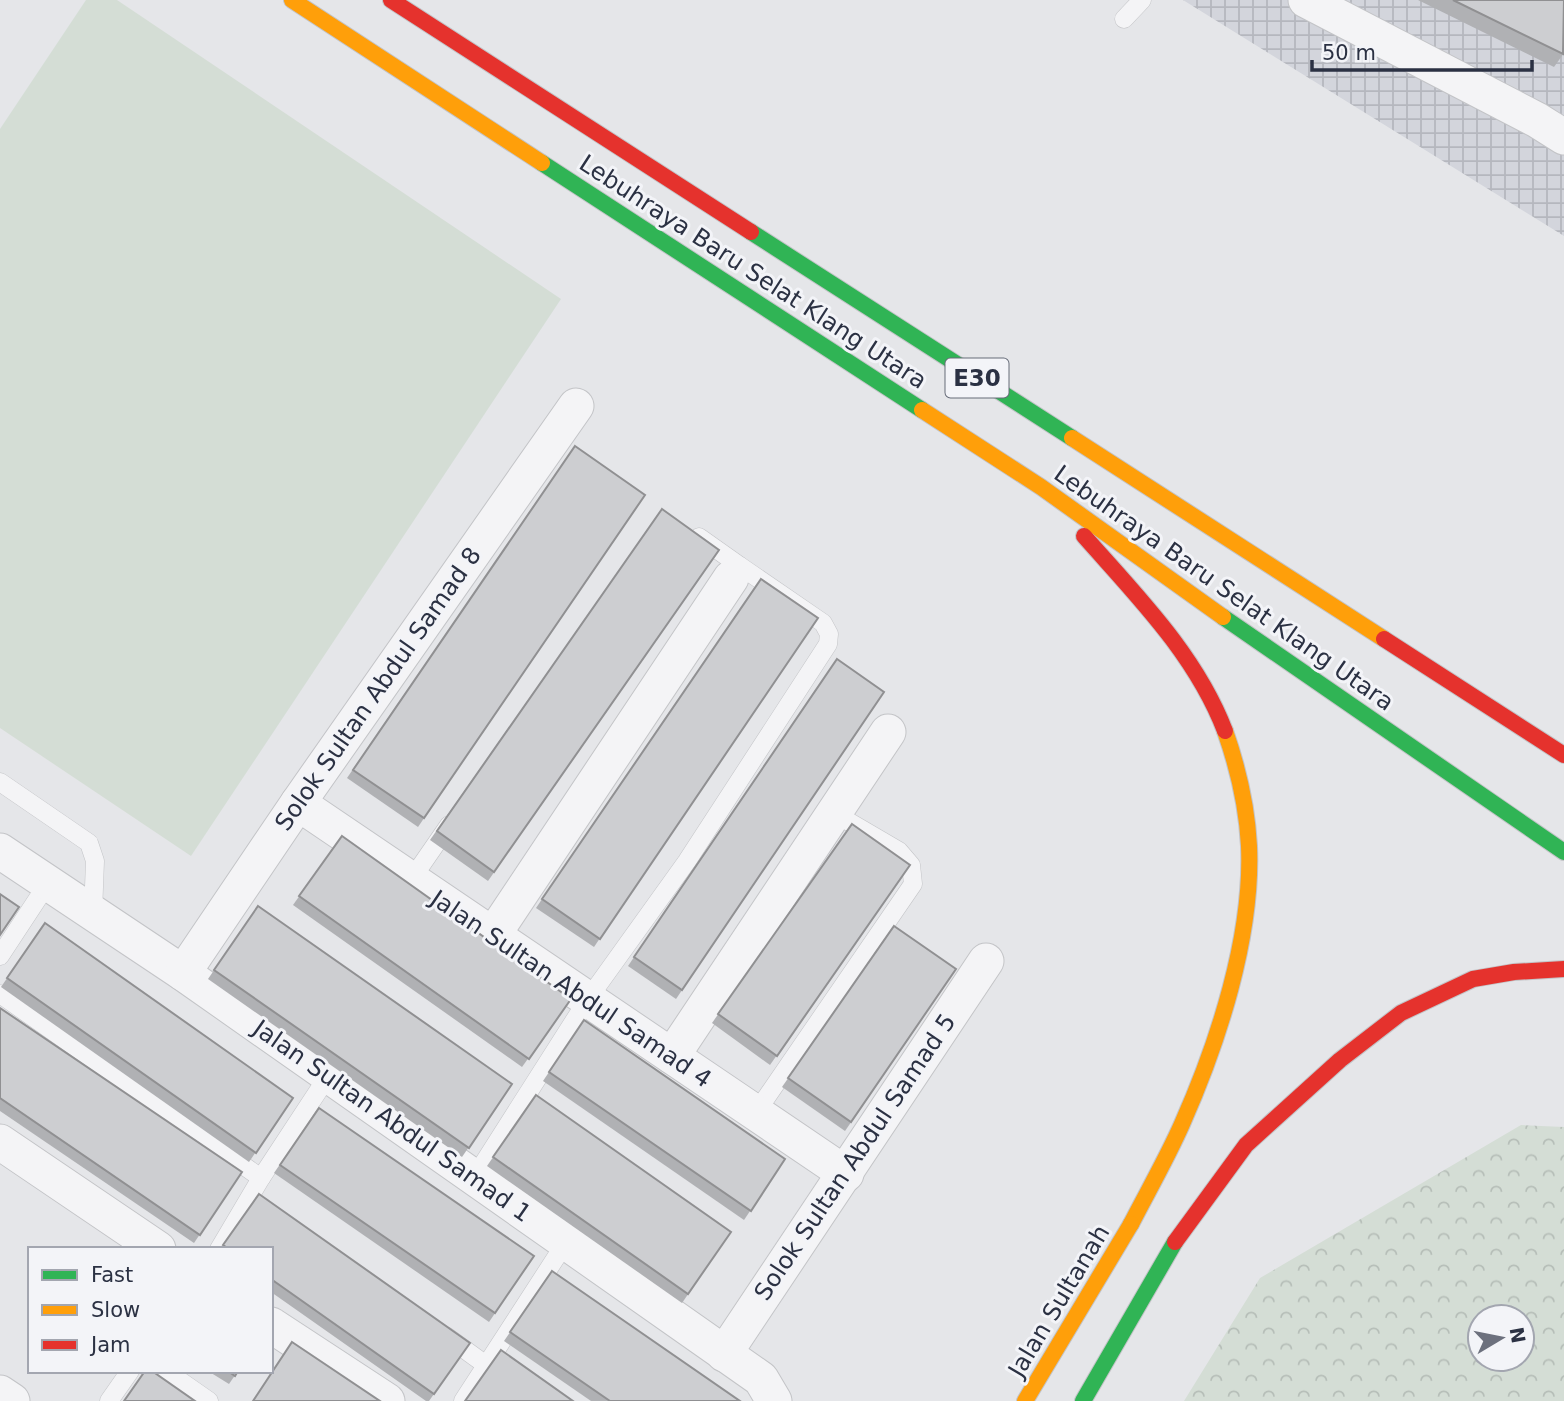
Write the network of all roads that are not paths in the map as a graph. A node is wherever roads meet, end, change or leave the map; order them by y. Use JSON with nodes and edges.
{"nodes":[{"id":1,"x":292,"y":0,"type":"edge"},
{"id":2,"x":391,"y":0,"type":"edge"},
{"id":3,"x":1142,"y":0,"type":"edge"},
{"id":4,"x":1306,"y":0,"type":"edge"},
{"id":5,"x":1124,"y":19,"type":"dead end"},
{"id":6,"x":1564,"y":137,"type":"edge"},
{"id":7,"x":576,"y":405,"type":"dead end"},
{"id":8,"x":1041,"y":487,"type":"junction"},
{"id":9,"x":681,"y":528,"type":"edge"},
{"id":10,"x":735,"y":572,"type":"junction"},
{"id":11,"x":888,"y":732,"type":"dead end"},
{"id":12,"x":1564,"y":755,"type":"edge"},
{"id":13,"x":0,"y":782,"type":"edge"},
{"id":14,"x":298,"y":803,"type":"junction"},
{"id":15,"x":458,"y":813,"type":"edge"},
{"id":16,"x":834,"y":813,"type":"junction"},
{"id":17,"x":0,"y":851,"type":"edge"},
{"id":18,"x":1564,"y":852,"type":"edge"},
{"id":19,"x":411,"y":880,"type":"junction"},
{"id":20,"x":48,"y":883,"type":"junction"},
{"id":21,"x":93,"y":913,"type":"junction"},
{"id":22,"x":493,"y":935,"type":"junction"},
{"id":23,"x":0,"y":956,"type":"edge"},
{"id":24,"x":986,"y":961,"type":"dead end"},
{"id":25,"x":1564,"y":969,"type":"edge"},
{"id":26,"x":183,"y":974,"type":"junction"},
{"id":27,"x":0,"y":994,"type":"edge"},
{"id":28,"x":588,"y":999,"type":"junction"},
{"id":29,"x":672,"y":1056,"type":"junction"},
{"id":30,"x":328,"y":1076,"type":"junction"},
{"id":31,"x":755,"y":1114,"type":"junction"},
{"id":32,"x":0,"y":1142,"type":"edge"},
{"id":33,"x":846,"y":1174,"type":"junction"},
{"id":34,"x":261,"y":1178,"type":"junction"},
{"id":35,"x":474,"y":1178,"type":"junction"},
{"id":36,"x":566,"y":1242,"type":"junction"},
{"id":37,"x":155,"y":1247,"type":"edge"},
{"id":38,"x":221,"y":1247,"type":"edge"},
{"id":39,"x":273,"y":1326,"type":"edge"},
{"id":40,"x":433,"y":1327,"type":"edge"},
{"id":41,"x":724,"y":1354,"type":"junction"},
{"id":42,"x":495,"y":1359,"type":"junction"},
{"id":43,"x":129,"y":1373,"type":"edge"},
{"id":44,"x":169,"y":1373,"type":"edge"},
{"id":45,"x":0,"y":1393,"type":"edge"},
{"id":46,"x":12,"y":1401,"type":"edge"},
{"id":47,"x":109,"y":1401,"type":"edge"},
{"id":48,"x":209,"y":1401,"type":"edge"},
{"id":49,"x":387,"y":1401,"type":"edge"},
{"id":50,"x":463,"y":1401,"type":"edge"},
{"id":51,"x":774,"y":1401,"type":"edge"},
{"id":52,"x":1026,"y":1401,"type":"edge"},
{"id":53,"x":1083,"y":1401,"type":"edge"}],
"edges":[{"from":1,"to":8,"type":"main road","name":"Lebuhraya Baru Selat Klang Utara","number":"E30"},
{"from":2,"to":12,"type":"main road","name":"Lebuhraya Baru Selat Klang Utara","number":"E30"},
{"from":3,"to":5,"type":"lane"},
{"from":4,"to":6,"type":"street"},
{"from":7,"to":14,"type":"street","name":"Solok Sultan Abdul Samad 8"},
{"from":8,"to":18,"type":"main road","name":"Lebuhraya Baru Selat Klang Utara","number":"E30"},
{"from":8,"to":52,"type":"main road","name":"Jalan Sultanah"},
{"from":9,"to":10,"type":"lane"},
{"from":10,"to":22,"type":"street"},
{"from":10,"to":28,"type":"lane"},
{"from":11,"to":16,"type":"street"},
{"from":13,"to":21,"type":"lane"},
{"from":14,"to":19,"type":"street","name":"Jalan Sultan Abdul Samad 4"},
{"from":14,"to":26,"type":"street","name":"Solok Sultan Abdul Samad 8"},
{"from":15,"to":19,"type":"lane"},
{"from":16,"to":29,"type":"street"},
{"from":16,"to":31,"type":"lane"},
{"from":17,"to":20,"type":"street","name":"Jalan Sultan Abdul Samad 1"},
{"from":19,"to":22,"type":"street","name":"Jalan Sultan Abdul Samad 4"},
{"from":20,"to":21,"type":"street","name":"Jalan Sultan Abdul Samad 1"},
{"from":20,"to":23,"type":"lane"},
{"from":21,"to":26,"type":"street","name":"Jalan Sultan Abdul Samad 1"},
{"from":22,"to":28,"type":"street","name":"Jalan Sultan Abdul Samad 4"},
{"from":24,"to":33,"type":"street","name":"Solok Sultan Abdul Samad 5"},
{"from":25,"to":53,"type":"main road"},
{"from":26,"to":30,"type":"street","name":"Jalan Sultan Abdul Samad 1"},
{"from":27,"to":34,"type":"lane"},
{"from":28,"to":29,"type":"street","name":"Jalan Sultan Abdul Samad 4"},
{"from":28,"to":35,"type":"lane"},
{"from":29,"to":31,"type":"street","name":"Jalan Sultan Abdul Samad 4"},
{"from":30,"to":34,"type":"lane"},
{"from":30,"to":35,"type":"street","name":"Jalan Sultan Abdul Samad 1"},
{"from":31,"to":33,"type":"street","name":"Jalan Sultan Abdul Samad 4"},
{"from":32,"to":37,"type":"street"},
{"from":33,"to":41,"type":"street","name":"Solok Sultan Abdul Samad 5"},
{"from":34,"to":38,"type":"lane"},
{"from":35,"to":36,"type":"street","name":"Jalan Sultan Abdul Samad 1"},
{"from":36,"to":41,"type":"street","name":"Jalan Sultan Abdul Samad 1"},
{"from":36,"to":42,"type":"lane"},
{"from":39,"to":49,"type":"street"},
{"from":40,"to":42,"type":"lane"},
{"from":41,"to":51,"type":"street","name":"Jalan Sultan Abdul Samad 1"},
{"from":42,"to":50,"type":"lane"},
{"from":43,"to":47,"type":"lane"},
{"from":44,"to":48,"type":"lane"},
{"from":45,"to":46,"type":"street"}]}
